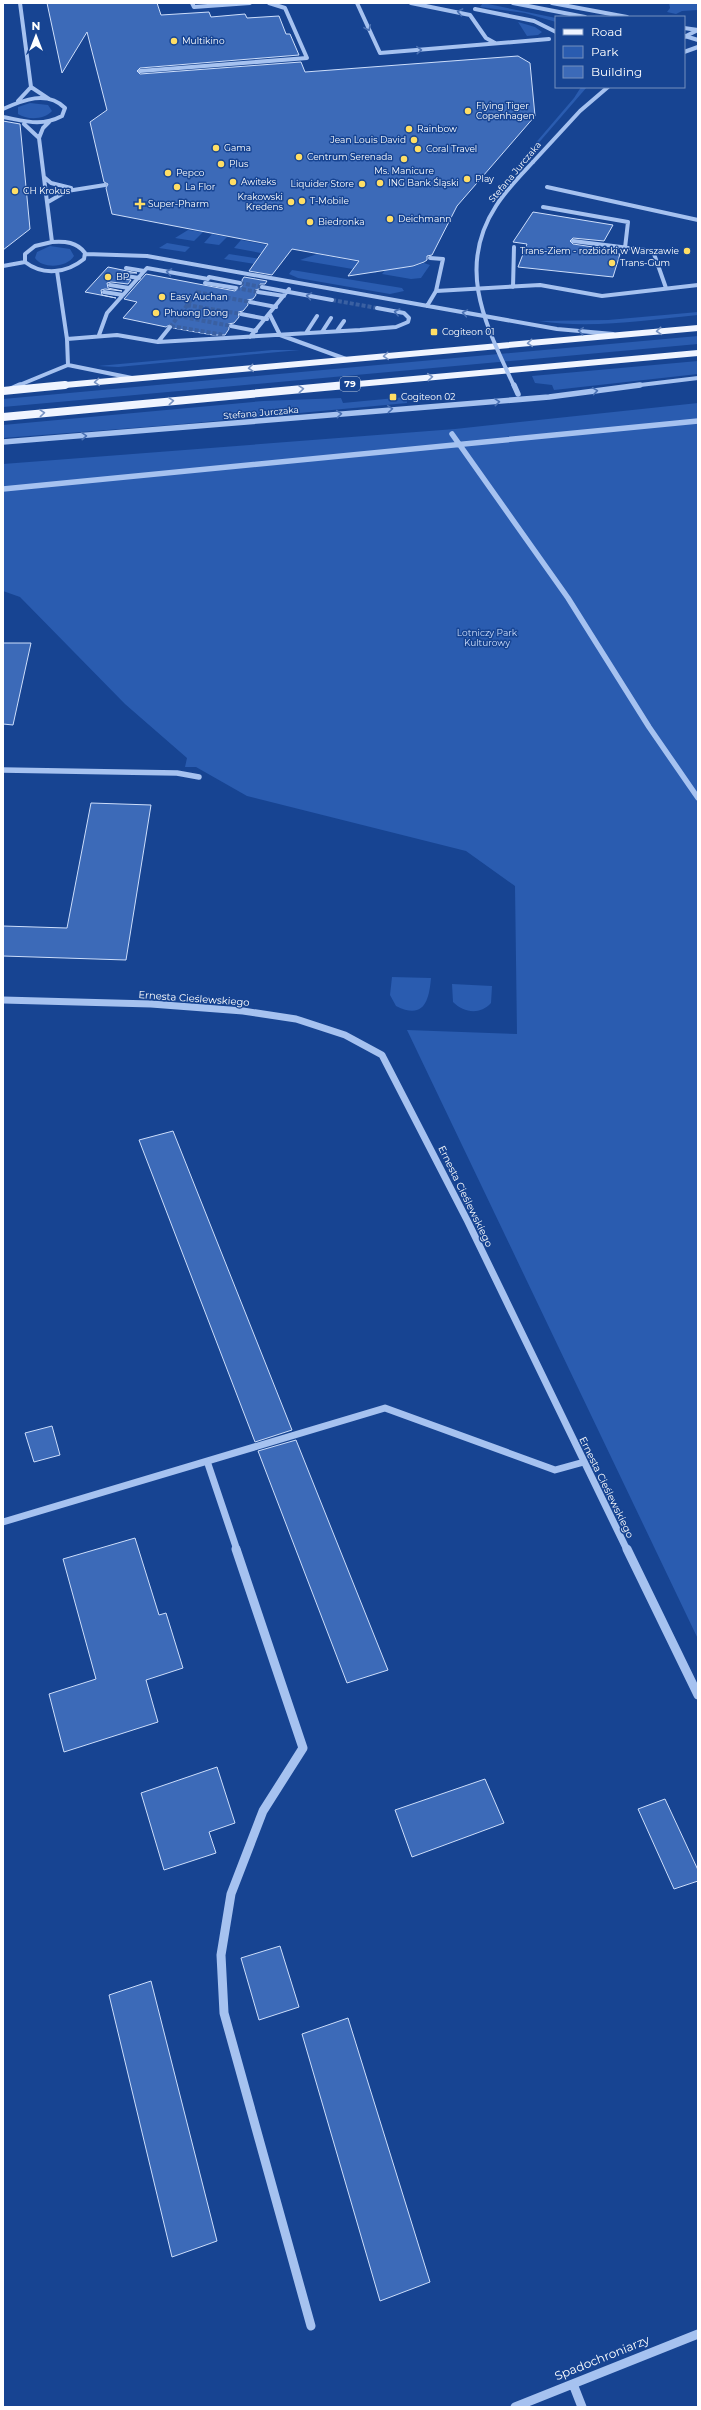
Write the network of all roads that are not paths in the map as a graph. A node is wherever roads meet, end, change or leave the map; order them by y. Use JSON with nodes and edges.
{"nodes":[{"id":1,"x":20,"y":3,"type":"edge"},
{"id":2,"x":192,"y":3,"type":"edge"},
{"id":3,"x":250,"y":3,"type":"edge"},
{"id":4,"x":269,"y":3,"type":"edge"},
{"id":5,"x":357,"y":3,"type":"edge"},
{"id":6,"x":411,"y":3,"type":"edge"},
{"id":7,"x":513,"y":3,"type":"edge"},
{"id":8,"x":552,"y":3,"type":"edge"},
{"id":9,"x":229,"y":4,"type":"edge"},
{"id":10,"x":475,"y":9,"type":"dead end"},
{"id":11,"x":580,"y":16,"type":"edge"},
{"id":12,"x":622,"y":16,"type":"edge"},
{"id":13,"x":685,"y":28,"type":"edge"},
{"id":14,"x":698,"y":30,"type":"edge"},
{"id":15,"x":555,"y":32,"type":"edge"},
{"id":16,"x":555,"y":33,"type":"edge"},
{"id":17,"x":685,"y":36,"type":"edge"},
{"id":18,"x":685,"y":37,"type":"edge"},
{"id":19,"x":549,"y":39,"type":"junction"},
{"id":20,"x":698,"y":40,"type":"edge"},
{"id":21,"x":499,"y":43,"type":"junction"},
{"id":22,"x":554,"y":43,"type":"dead end"},
{"id":23,"x":698,"y":47,"type":"edge"},
{"id":24,"x":685,"y":52,"type":"edge"},
{"id":25,"x":140,"y":71,"type":"dead end"},
{"id":26,"x":31,"y":87,"type":"junction"},
{"id":27,"x":607,"y":88,"type":"edge"},
{"id":28,"x":50,"y":100,"type":"junction"},
{"id":29,"x":18,"y":102,"type":"junction"},
{"id":30,"x":8,"y":108,"type":"junction"},
{"id":31,"x":3,"y":109,"type":"edge"},
{"id":32,"x":3,"y":117,"type":"edge"},
{"id":33,"x":10,"y":118,"type":"junction"},
{"id":34,"x":49,"y":122,"type":"junction"},
{"id":35,"x":22,"y":123,"type":"junction"},
{"id":36,"x":39,"y":138,"type":"junction"},
{"id":37,"x":44,"y":177,"type":"junction"},
{"id":38,"x":105,"y":185,"type":"dead end"},
{"id":39,"x":547,"y":187,"type":"dead end"},
{"id":40,"x":73,"y":188,"type":"junction"},
{"id":41,"x":48,"y":202,"type":"junction"},
{"id":42,"x":543,"y":207,"type":"dead end"},
{"id":43,"x":698,"y":220,"type":"edge"},
{"id":44,"x":573,"y":241,"type":"dead end"},
{"id":45,"x":52,"y":242,"type":"junction"},
{"id":46,"x":514,"y":247,"type":"dead end"},
{"id":47,"x":625,"y":248,"type":"junction"},
{"id":48,"x":86,"y":254,"type":"junction"},
{"id":49,"x":430,"y":258,"type":"dead end"},
{"id":50,"x":25,"y":262,"type":"junction"},
{"id":51,"x":3,"y":266,"type":"edge"},
{"id":52,"x":126,"y":268,"type":"dead end"},
{"id":53,"x":216,"y":269,"type":"junction"},
{"id":54,"x":57,"y":271,"type":"junction"},
{"id":55,"x":144,"y":272,"type":"junction"},
{"id":56,"x":120,"y":275,"type":"dead end"},
{"id":57,"x":139,"y":278,"type":"junction"},
{"id":58,"x":207,"y":280,"type":"junction"},
{"id":59,"x":240,"y":283,"type":"tunnel mouth"},
{"id":60,"x":293,"y":283,"type":"junction"},
{"id":61,"x":110,"y":285,"type":"dead end"},
{"id":62,"x":698,"y":285,"type":"edge"},
{"id":63,"x":262,"y":287,"type":"tunnel mouth"},
{"id":64,"x":513,"y":287,"type":"junction"},
{"id":65,"x":129,"y":288,"type":"junction"},
{"id":66,"x":200,"y":288,"type":"tunnel mouth"},
{"id":67,"x":236,"y":288,"type":"tunnel mouth"},
{"id":68,"x":666,"y":288,"type":"junction"},
{"id":69,"x":436,"y":291,"type":"junction"},
{"id":70,"x":104,"y":292,"type":"dead end"},
{"id":71,"x":258,"y":292,"type":"tunnel mouth"},
{"id":72,"x":287,"y":292,"type":"junction"},
{"id":73,"x":123,"y":295,"type":"junction"},
{"id":74,"x":284,"y":296,"type":"junction"},
{"id":75,"x":332,"y":300,"type":"tunnel mouth"},
{"id":76,"x":250,"y":302,"type":"tunnel mouth"},
{"id":77,"x":427,"y":306,"type":"junction"},
{"id":78,"x":276,"y":307,"type":"junction"},
{"id":79,"x":377,"y":308,"type":"tunnel mouth"},
{"id":80,"x":241,"y":314,"type":"tunnel mouth"},
{"id":81,"x":317,"y":316,"type":"dead end"},
{"id":82,"x":268,"y":317,"type":"junction"},
{"id":83,"x":332,"y":318,"type":"dead end"},
{"id":84,"x":344,"y":321,"type":"dead end"},
{"id":85,"x":358,"y":323,"type":"dead end"},
{"id":86,"x":231,"y":326,"type":"tunnel mouth"},
{"id":87,"x":170,"y":327,"type":"tunnel mouth"},
{"id":88,"x":698,"y":328,"type":"edge"},
{"id":89,"x":353,"y":330,"type":"junction"},
{"id":90,"x":256,"y":331,"type":"junction"},
{"id":91,"x":337,"y":331,"type":"junction"},
{"id":92,"x":322,"y":332,"type":"junction"},
{"id":93,"x":306,"y":333,"type":"junction"},
{"id":94,"x":99,"y":335,"type":"junction"},
{"id":95,"x":224,"y":335,"type":"tunnel mouth"},
{"id":96,"x":280,"y":335,"type":"junction"},
{"id":97,"x":620,"y":335,"type":"junction"},
{"id":98,"x":250,"y":337,"type":"junction"},
{"id":99,"x":238,"y":338,"type":"junction"},
{"id":100,"x":67,"y":339,"type":"junction"},
{"id":101,"x":158,"y":342,"type":"junction"},
{"id":102,"x":698,"y":353,"type":"edge"},
{"id":103,"x":346,"y":359,"type":"junction"},
{"id":104,"x":68,"y":365,"type":"junction"},
{"id":105,"x":698,"y":378,"type":"edge"},
{"id":106,"x":135,"y":379,"type":"junction"},
{"id":107,"x":6,"y":390,"type":"edge"},
{"id":108,"x":520,"y":400,"type":"junction"},
{"id":109,"x":3,"y":417,"type":"edge"},
{"id":110,"x":698,"y":421,"type":"edge"},
{"id":111,"x":452,"y":434,"type":"dead end"},
{"id":112,"x":3,"y":442,"type":"edge"},
{"id":113,"x":459,"y":444,"type":"junction"},
{"id":114,"x":3,"y":489,"type":"edge"},
{"id":115,"x":3,"y":770,"type":"edge"},
{"id":116,"x":199,"y":777,"type":"dead end"},
{"id":117,"x":698,"y":798,"type":"edge"},
{"id":118,"x":3,"y":1000,"type":"edge"},
{"id":119,"x":208,"y":1461,"type":"junction"},
{"id":120,"x":584,"y":1462,"type":"junction"},
{"id":121,"x":3,"y":1522,"type":"edge"},
{"id":122,"x":698,"y":1695,"type":"edge"},
{"id":123,"x":311,"y":2326,"type":"dead end"},
{"id":124,"x":698,"y":2334,"type":"edge"},
{"id":125,"x":573,"y":2384,"type":"junction"},
{"id":126,"x":515,"y":2407,"type":"edge"},
{"id":127,"x":582,"y":2407,"type":"edge"}],
"edges":[{"from":1,"to":26,"type":"street"},
{"from":2,"to":9,"type":"street"},
{"from":3,"to":9,"type":"street"},
{"from":4,"to":25,"type":"street"},
{"from":5,"to":21,"type":"street","one_way":true},
{"from":21,"to":6,"type":"street","one_way":true},
{"from":7,"to":11,"type":"street"},
{"from":8,"to":12,"type":"street"},
{"from":10,"to":15,"type":"street"},
{"from":13,"to":14,"type":"street"},
{"from":14,"to":17,"type":"street"},
{"from":16,"to":19,"type":"street"},
{"from":18,"to":20,"type":"street"},
{"from":19,"to":21,"type":"street"},
{"from":19,"to":22,"type":"street"},
{"from":23,"to":24,"type":"street"},
{"from":26,"to":28,"type":"street"},
{"from":26,"to":29,"type":"street"},
{"from":27,"to":108,"type":"street","name":"Stefana Jurczaka","bridge":true},
{"from":28,"to":29,"type":"street"},
{"from":28,"to":34,"type":"street"},
{"from":29,"to":30,"type":"street"},
{"from":30,"to":31,"type":"street"},
{"from":30,"to":33,"type":"street"},
{"from":32,"to":33,"type":"street"},
{"from":33,"to":35,"type":"street"},
{"from":34,"to":35,"type":"street"},
{"from":34,"to":36,"type":"street"},
{"from":35,"to":36,"type":"street"},
{"from":36,"to":37,"type":"street"},
{"from":37,"to":40,"type":"street"},
{"from":37,"to":41,"type":"street"},
{"from":38,"to":40,"type":"street"},
{"from":39,"to":43,"type":"street"},
{"from":40,"to":41,"type":"street"},
{"from":41,"to":45,"type":"street"},
{"from":42,"to":47,"type":"street"},
{"from":44,"to":47,"type":"street"},
{"from":45,"to":48,"type":"street"},
{"from":45,"to":50,"type":"street"},
{"from":46,"to":64,"type":"street"},
{"from":47,"to":68,"type":"street"},
{"from":48,"to":53,"type":"street"},
{"from":48,"to":54,"type":"street"},
{"from":49,"to":69,"type":"street"},
{"from":50,"to":51,"type":"street"},
{"from":50,"to":54,"type":"street"},
{"from":52,"to":55,"type":"street"},
{"from":53,"to":58,"type":"street"},
{"from":53,"to":60,"type":"street"},
{"from":54,"to":100,"type":"street"},
{"from":55,"to":57,"type":"street"},
{"from":58,"to":55,"type":"street","one_way":true},
{"from":56,"to":57,"type":"street"},
{"from":57,"to":65,"type":"street"},
{"from":58,"to":59,"type":"street"},
{"from":58,"to":66,"type":"street"},
{"from":58,"to":67,"type":"street"},
{"from":60,"to":72,"type":"street"},
{"from":60,"to":77,"type":"street"},
{"from":61,"to":65,"type":"street"},
{"from":62,"to":68,"type":"street"},
{"from":63,"to":72,"type":"street"},
{"from":64,"to":68,"type":"street"},
{"from":64,"to":69,"type":"street"},
{"from":65,"to":73,"type":"street"},
{"from":69,"to":77,"type":"street"},
{"from":70,"to":73,"type":"street"},
{"from":71,"to":74,"type":"street"},
{"from":72,"to":74,"type":"street"},
{"from":75,"to":72,"type":"street","one_way":true},
{"from":73,"to":94,"type":"street"},
{"from":74,"to":78,"type":"street"},
{"from":76,"to":78,"type":"street"},
{"from":97,"to":77,"type":"street","one_way":true},
{"from":78,"to":82,"type":"street"},
{"from":89,"to":79,"type":"street","one_way":true},
{"from":80,"to":82,"type":"street"},
{"from":81,"to":93,"type":"street"},
{"from":82,"to":90,"type":"street"},
{"from":82,"to":96,"type":"street"},
{"from":83,"to":92,"type":"street"},
{"from":84,"to":91,"type":"street"},
{"from":85,"to":89,"type":"street"},
{"from":86,"to":90,"type":"street"},
{"from":87,"to":101,"type":"street"},
{"from":88,"to":97,"type":"main road","one_way":true},
{"from":89,"to":91,"type":"street"},
{"from":90,"to":98,"type":"street"},
{"from":91,"to":92,"type":"street"},
{"from":92,"to":93,"type":"street"},
{"from":93,"to":96,"type":"street"},
{"from":94,"to":100,"type":"street"},
{"from":94,"to":101,"type":"street"},
{"from":95,"to":99,"type":"street"},
{"from":96,"to":98,"type":"street"},
{"from":96,"to":103,"type":"street"},
{"from":97,"to":103,"type":"main road","one_way":true},
{"from":98,"to":99,"type":"street"},
{"from":99,"to":101,"type":"street"},
{"from":100,"to":104,"type":"street"},
{"from":109,"to":102,"type":"main road","number":"79","one_way":true},
{"from":103,"to":106,"type":"main road","one_way":true},
{"from":104,"to":106,"type":"street"},
{"from":104,"to":107,"type":"street"},
{"from":108,"to":105,"type":"street","name":"Stefana Jurczaka","one_way":true},
{"from":106,"to":107,"type":"main road","one_way":true},
{"from":112,"to":108,"type":"street","name":"Stefana Jurczaka","one_way":true},
{"from":110,"to":113,"type":"street"},
{"from":111,"to":113,"type":"street"},
{"from":113,"to":114,"type":"street"},
{"from":113,"to":117,"type":"street"},
{"from":115,"to":116,"type":"street"},
{"from":118,"to":120,"type":"street","name":"Ernesta Cieślewskiego"},
{"from":119,"to":120,"type":"street"},
{"from":119,"to":121,"type":"street"},
{"from":119,"to":123,"type":"street"},
{"from":120,"to":122,"type":"street","name":"Ernesta Cieślewskiego"},
{"from":124,"to":125,"type":"street","name":"Spadochroniarzy"},
{"from":125,"to":126,"type":"street","name":"Spadochroniarzy"},
{"from":125,"to":127,"type":"street"}]}
